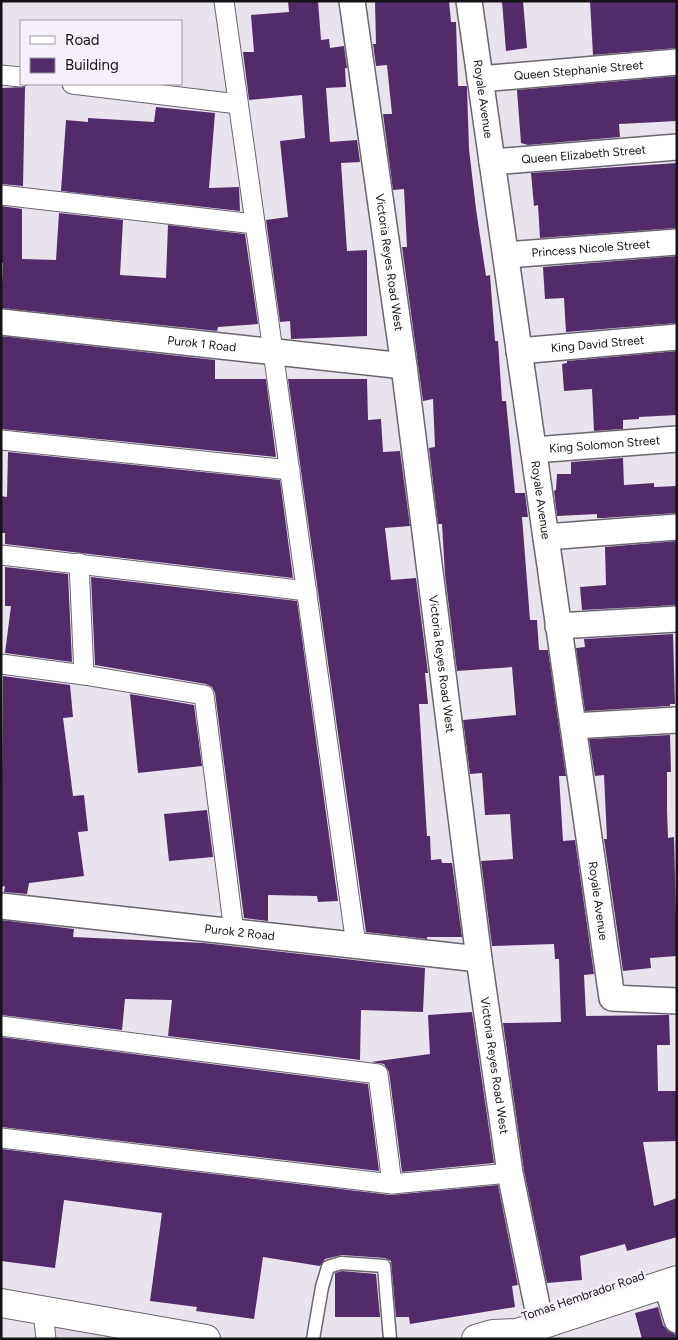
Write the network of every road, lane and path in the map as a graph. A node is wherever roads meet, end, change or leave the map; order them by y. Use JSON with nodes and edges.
{"nodes":[{"id":1,"x":224,"y":1,"type":"edge"},
{"id":2,"x":352,"y":1,"type":"edge"},
{"id":3,"x":470,"y":1,"type":"edge"},
{"id":4,"x":677,"y":62,"type":"edge"},
{"id":5,"x":2,"y":72,"type":"edge"},
{"id":6,"x":20,"y":78,"type":"edge"},
{"id":7,"x":480,"y":79,"type":"junction"},
{"id":8,"x":80,"y":85,"type":"edge"},
{"id":9,"x":238,"y":104,"type":"junction"},
{"id":10,"x":677,"y":147,"type":"edge"},
{"id":11,"x":492,"y":162,"type":"junction"},
{"id":12,"x":1,"y":195,"type":"edge"},
{"id":13,"x":255,"y":224,"type":"junction"},
{"id":14,"x":677,"y":242,"type":"edge"},
{"id":15,"x":506,"y":254,"type":"junction"},
{"id":16,"x":1,"y":322,"type":"edge"},
{"id":17,"x":677,"y":337,"type":"edge"},
{"id":18,"x":519,"y":351,"type":"junction"},
{"id":19,"x":273,"y":353,"type":"junction"},
{"id":20,"x":404,"y":366,"type":"junction"},
{"id":21,"x":677,"y":439,"type":"edge"},
{"id":22,"x":1,"y":440,"type":"edge"},
{"id":23,"x":534,"y":450,"type":"junction"},
{"id":24,"x":290,"y":470,"type":"junction"},
{"id":25,"x":677,"y":527,"type":"edge"},
{"id":26,"x":546,"y":537,"type":"junction"},
{"id":27,"x":1,"y":555,"type":"edge"},
{"id":28,"x":79,"y":563,"type":"junction"},
{"id":29,"x":307,"y":591,"type":"junction"},
{"id":30,"x":677,"y":619,"type":"edge"},
{"id":31,"x":558,"y":626,"type":"junction"},
{"id":32,"x":1,"y":664,"type":"edge"},
{"id":33,"x":84,"y":675,"type":"junction"},
{"id":34,"x":677,"y":720,"type":"edge"},
{"id":35,"x":573,"y":726,"type":"junction"},
{"id":36,"x":1,"y":906,"type":"edge"},
{"id":37,"x":234,"y":932,"type":"junction"},
{"id":38,"x":356,"y":945,"type":"junction"},
{"id":39,"x":479,"y":959,"type":"junction"},
{"id":40,"x":677,"y":1001,"type":"edge"},
{"id":41,"x":1,"y":1026,"type":"edge"},
{"id":42,"x":1,"y":1138,"type":"edge"},
{"id":43,"x":510,"y":1173,"type":"junction"},
{"id":44,"x":392,"y":1184,"type":"junction"},
{"id":45,"x":673,"y":1276,"type":"edge"},
{"id":46,"x":1,"y":1303,"type":"edge"},
{"id":47,"x":43,"y":1311,"type":"junction"},
{"id":48,"x":677,"y":1320,"type":"edge"},
{"id":49,"x":530,"y":1325,"type":"edge"},
{"id":50,"x":485,"y":1336,"type":"edge"},
{"id":51,"x":198,"y":1338,"type":"edge"},
{"id":52,"x":46,"y":1339,"type":"edge"},
{"id":53,"x":313,"y":1339,"type":"edge"},
{"id":54,"x":390,"y":1339,"type":"edge"}],
"edges":[{"from":1,"to":9,"type":"street"},
{"from":2,"to":20,"type":"street","name":"Victoria Reyes Road West"},
{"from":3,"to":7,"type":"street","name":"Royale Avenue"},
{"from":4,"to":7,"type":"street","name":"Queen Stephanie Street"},
{"from":5,"to":6,"type":"street"},
{"from":7,"to":11,"type":"street","name":"Royale Avenue"},
{"from":8,"to":9,"type":"street"},
{"from":9,"to":13,"type":"street"},
{"from":10,"to":11,"type":"street","name":"Queen Elizabeth Street"},
{"from":11,"to":15,"type":"street","name":"Royale Avenue"},
{"from":12,"to":13,"type":"street"},
{"from":13,"to":19,"type":"street"},
{"from":14,"to":15,"type":"street","name":"Princess Nicole Street"},
{"from":15,"to":18,"type":"street","name":"Royale Avenue"},
{"from":16,"to":19,"type":"street","name":"Purok 1 Road"},
{"from":17,"to":18,"type":"street","name":"King David Street"},
{"from":18,"to":23,"type":"street","name":"Royale Avenue"},
{"from":19,"to":20,"type":"street","name":"Purok 1 Road"},
{"from":19,"to":24,"type":"street"},
{"from":20,"to":39,"type":"street","name":"Victoria Reyes Road West"},
{"from":21,"to":23,"type":"street","name":"King Solomon Street"},
{"from":22,"to":24,"type":"street"},
{"from":23,"to":26,"type":"street","name":"Royale Avenue"},
{"from":24,"to":29,"type":"street"},
{"from":25,"to":26,"type":"street"},
{"from":26,"to":31,"type":"street","name":"Royale Avenue"},
{"from":27,"to":28,"type":"street"},
{"from":28,"to":29,"type":"street"},
{"from":28,"to":33,"type":"street"},
{"from":29,"to":38,"type":"street"},
{"from":30,"to":31,"type":"street"},
{"from":31,"to":35,"type":"street","name":"Royale Avenue"},
{"from":32,"to":33,"type":"street"},
{"from":33,"to":37,"type":"street"},
{"from":34,"to":35,"type":"street"},
{"from":35,"to":40,"type":"street","name":"Royale Avenue"},
{"from":36,"to":37,"type":"street","name":"Purok 2 Road"},
{"from":37,"to":38,"type":"street","name":"Purok 2 Road"},
{"from":38,"to":39,"type":"street","name":"Purok 2 Road"},
{"from":39,"to":43,"type":"street","name":"Victoria Reyes Road West"},
{"from":41,"to":44,"type":"street"},
{"from":42,"to":44,"type":"street"},
{"from":43,"to":44,"type":"street"},
{"from":43,"to":49,"type":"street","name":"Victoria Reyes Road West"},
{"from":45,"to":48,"type":"street"},
{"from":45,"to":49,"type":"street","name":"Tomas Hembrador Road"},
{"from":46,"to":47,"type":"street"},
{"from":47,"to":51,"type":"street"},
{"from":47,"to":52,"type":"street"},
{"from":49,"to":50,"type":"street","name":"Tomas Hembrador Road"},
{"from":53,"to":54,"type":"lane"}]}
